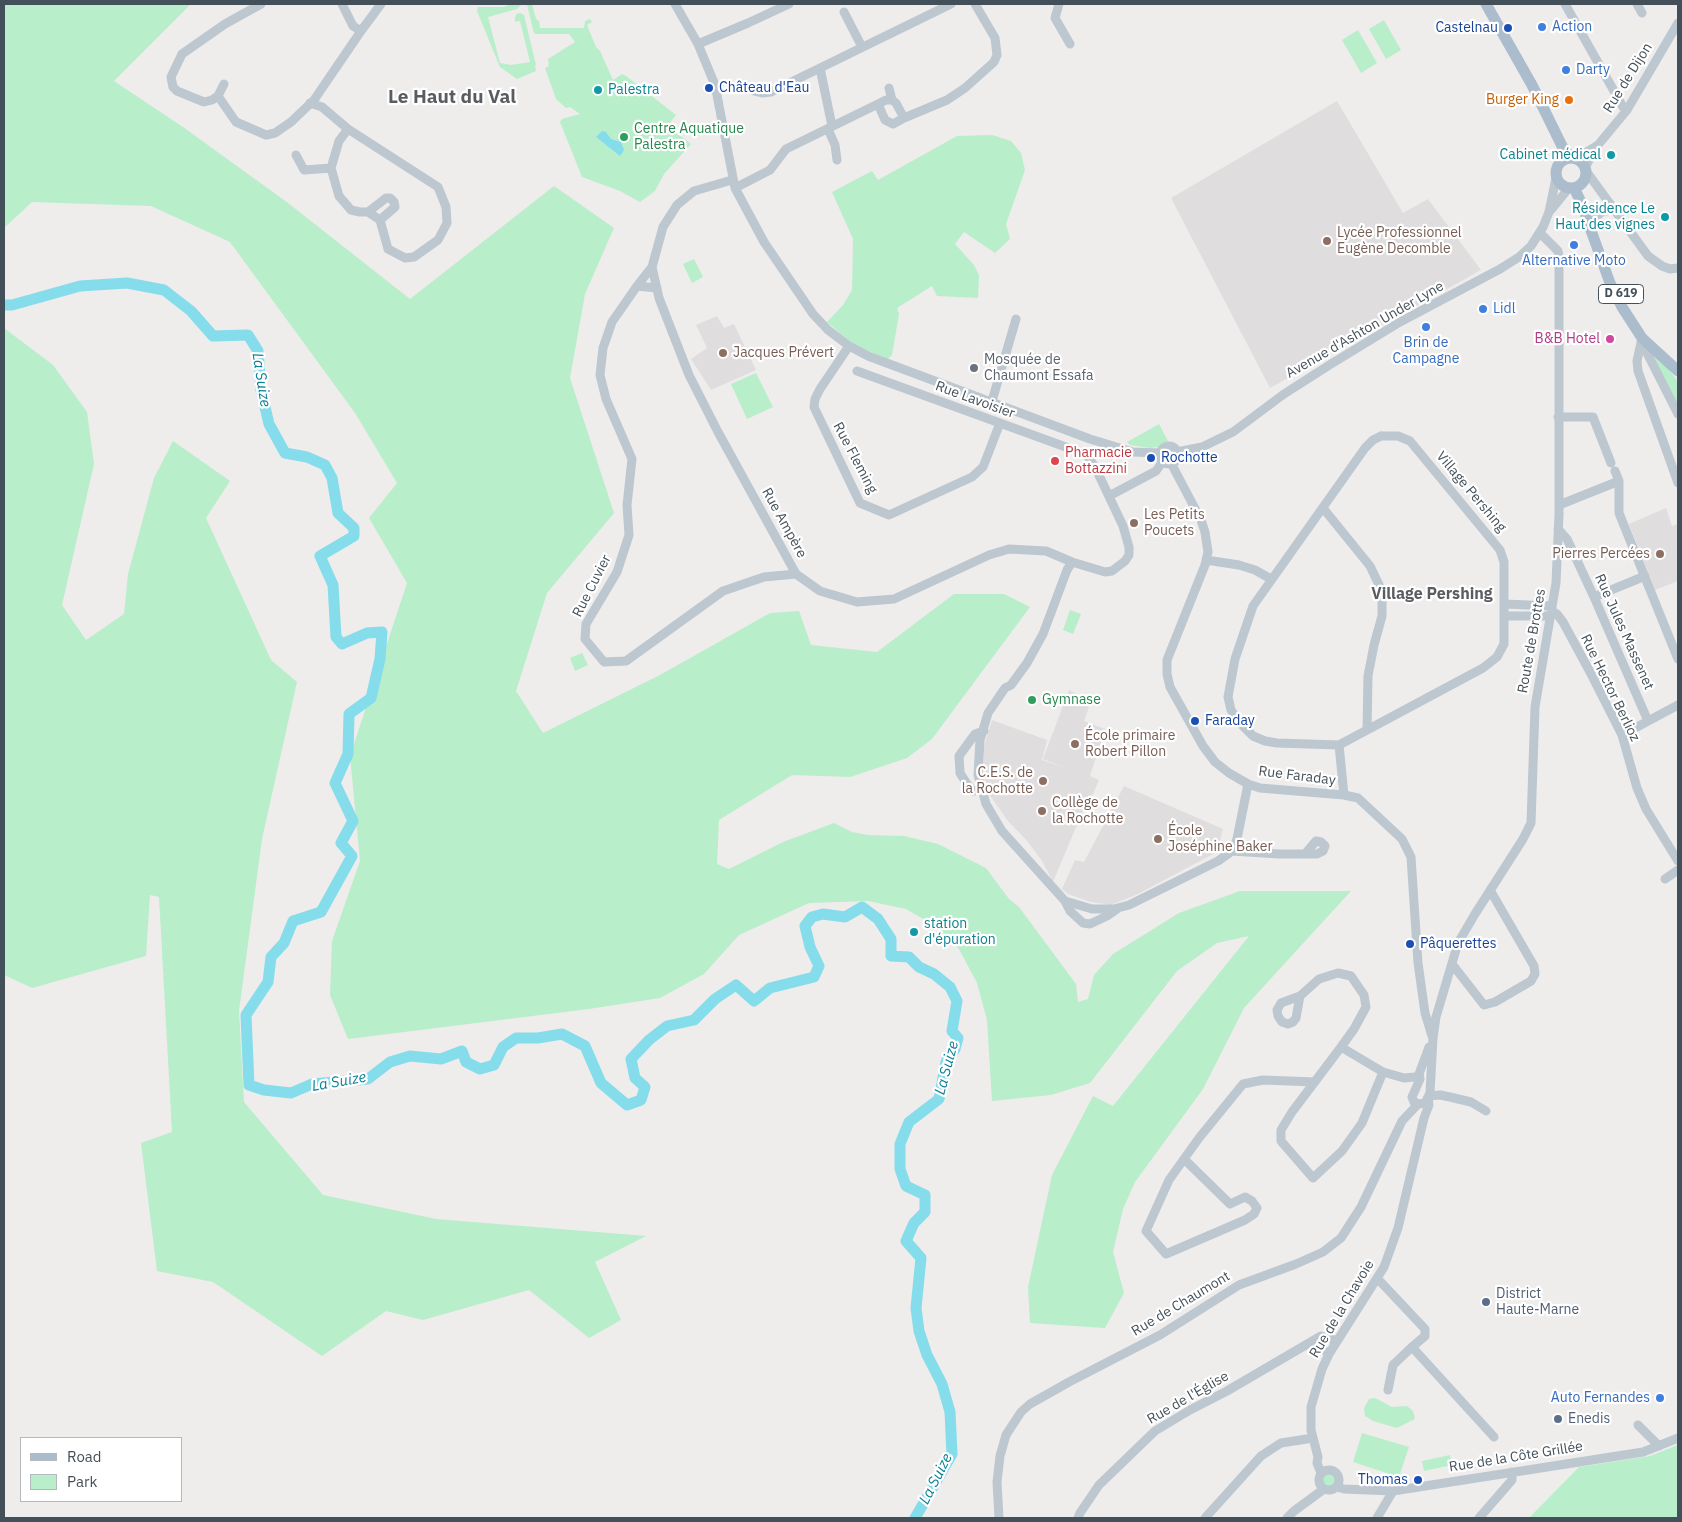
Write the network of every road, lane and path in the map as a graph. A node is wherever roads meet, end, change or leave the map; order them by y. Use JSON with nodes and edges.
{"nodes":[{"id":1,"x":261,"y":4,"type":"edge"},
{"id":2,"x":342,"y":4,"type":"edge"},
{"id":3,"x":381,"y":4,"type":"edge"},
{"id":4,"x":675,"y":4,"type":"edge"},
{"id":5,"x":763,"y":4,"type":"edge"},
{"id":6,"x":789,"y":4,"type":"edge"},
{"id":7,"x":952,"y":4,"type":"edge"},
{"id":8,"x":975,"y":4,"type":"edge"},
{"id":9,"x":1059,"y":4,"type":"edge"},
{"id":10,"x":1486,"y":4,"type":"edge"},
{"id":11,"x":1565,"y":4,"type":"edge"},
{"id":12,"x":1637,"y":4,"type":"edge"},
{"id":13,"x":844,"y":12,"type":"dead end"},
{"id":14,"x":769,"y":13,"type":"junction"},
{"id":15,"x":1642,"y":13,"type":"dead end"},
{"id":16,"x":1678,"y":22,"type":"edge"},
{"id":17,"x":361,"y":31,"type":"junction"},
{"id":18,"x":698,"y":44,"type":"junction"},
{"id":19,"x":1070,"y":44,"type":"dead end"},
{"id":20,"x":862,"y":47,"type":"junction"},
{"id":21,"x":820,"y":68,"type":"junction"},
{"id":22,"x":224,"y":84,"type":"dead end"},
{"id":23,"x":888,"y":88,"type":"dead end"},
{"id":24,"x":754,"y":91,"type":"dead end"},
{"id":25,"x":218,"y":96,"type":"junction"},
{"id":26,"x":892,"y":100,"type":"junction"},
{"id":27,"x":310,"y":103,"type":"junction"},
{"id":28,"x":878,"y":104,"type":"junction"},
{"id":29,"x":1627,"y":110,"type":"junction"},
{"id":30,"x":904,"y":118,"type":"junction"},
{"id":31,"x":1548,"y":119,"type":"junction"},
{"id":32,"x":830,"y":128,"type":"junction"},
{"id":33,"x":348,"y":129,"type":"junction"},
{"id":34,"x":1598,"y":145,"type":"junction"},
{"id":35,"x":296,"y":155,"type":"dead end"},
{"id":36,"x":1574,"y":159,"type":"junction"},
{"id":37,"x":838,"y":160,"type":"dead end"},
{"id":38,"x":331,"y":168,"type":"junction"},
{"id":39,"x":1556,"y":172,"type":"junction"},
{"id":40,"x":1579,"y":180,"type":"junction"},
{"id":41,"x":734,"y":184,"type":"junction"},
{"id":42,"x":1614,"y":209,"type":"junction"},
{"id":43,"x":368,"y":212,"type":"junction"},
{"id":44,"x":1549,"y":212,"type":"junction"},
{"id":45,"x":380,"y":220,"type":"junction"},
{"id":46,"x":1593,"y":222,"type":"junction"},
{"id":47,"x":1540,"y":233,"type":"junction"},
{"id":48,"x":652,"y":267,"type":"junction"},
{"id":49,"x":1678,"y":268,"type":"edge"},
{"id":50,"x":637,"y":286,"type":"junction"},
{"id":51,"x":657,"y":288,"type":"junction"},
{"id":52,"x":1016,"y":318,"type":"dead end"},
{"id":53,"x":1642,"y":338,"type":"junction"},
{"id":54,"x":849,"y":346,"type":"junction"},
{"id":55,"x":1678,"y":361,"type":"edge"},
{"id":56,"x":857,"y":371,"type":"dead end"},
{"id":57,"x":1678,"y":371,"type":"edge"},
{"id":58,"x":992,"y":401,"type":"junction"},
{"id":59,"x":1678,"y":414,"type":"edge"},
{"id":60,"x":1558,"y":418,"type":"junction"},
{"id":61,"x":1000,"y":423,"type":"junction"},
{"id":62,"x":1177,"y":452,"type":"junction"},
{"id":63,"x":1085,"y":454,"type":"joint"},
{"id":64,"x":1165,"y":459,"type":"junction"},
{"id":65,"x":1619,"y":481,"type":"junction"},
{"id":66,"x":1678,"y":483,"type":"edge"},
{"id":67,"x":1109,"y":496,"type":"junction"},
{"id":68,"x":1559,"y":505,"type":"junction"},
{"id":69,"x":1323,"y":508,"type":"junction"},
{"id":70,"x":1558,"y":529,"type":"junction"},
{"id":71,"x":1206,"y":560,"type":"junction"},
{"id":72,"x":1072,"y":562,"type":"junction"},
{"id":73,"x":796,"y":574,"type":"junction"},
{"id":74,"x":1645,"y":576,"type":"junction"},
{"id":75,"x":1271,"y":579,"type":"junction"},
{"id":76,"x":1594,"y":597,"type":"junction"},
{"id":77,"x":1504,"y":604,"type":"junction"},
{"id":78,"x":1552,"y":611,"type":"junction"},
{"id":79,"x":1504,"y":616,"type":"junction"},
{"id":80,"x":1678,"y":659,"type":"edge"},
{"id":81,"x":1678,"y":705,"type":"edge"},
{"id":82,"x":1648,"y":721,"type":"junction"},
{"id":83,"x":1367,"y":730,"type":"junction"},
{"id":84,"x":984,"y":731,"type":"junction"},
{"id":85,"x":1622,"y":735,"type":"junction"},
{"id":86,"x":1339,"y":745,"type":"junction"},
{"id":87,"x":1248,"y":784,"type":"junction"},
{"id":88,"x":983,"y":790,"type":"junction"},
{"id":89,"x":1344,"y":795,"type":"junction"},
{"id":90,"x":1232,"y":851,"type":"junction"},
{"id":91,"x":1305,"y":854,"type":"dead end"},
{"id":92,"x":1678,"y":860,"type":"edge"},
{"id":93,"x":1678,"y":870,"type":"edge"},
{"id":94,"x":1664,"y":878,"type":"dead end"},
{"id":95,"x":1490,"y":890,"type":"junction"},
{"id":96,"x":1065,"y":901,"type":"junction"},
{"id":97,"x":1119,"y":907,"type":"junction"},
{"id":98,"x":1452,"y":964,"type":"junction"},
{"id":99,"x":1300,"y":996,"type":"dead end"},
{"id":100,"x":1433,"y":1038,"type":"junction"},
{"id":101,"x":1341,"y":1047,"type":"junction"},
{"id":102,"x":1384,"y":1072,"type":"junction"},
{"id":103,"x":1418,"y":1077,"type":"junction"},
{"id":104,"x":1404,"y":1078,"type":"junction"},
{"id":105,"x":1315,"y":1082,"type":"junction"},
{"id":106,"x":1429,"y":1088,"type":"junction"},
{"id":107,"x":1412,"y":1095,"type":"junction"},
{"id":108,"x":1419,"y":1104,"type":"junction"},
{"id":109,"x":1486,"y":1111,"type":"dead end"},
{"id":110,"x":1424,"y":1118,"type":"junction"},
{"id":111,"x":1402,"y":1121,"type":"junction"},
{"id":112,"x":1184,"y":1159,"type":"junction"},
{"id":113,"x":1377,"y":1278,"type":"junction"},
{"id":114,"x":1337,"y":1341,"type":"junction"},
{"id":115,"x":1310,"y":1343,"type":"junction"},
{"id":116,"x":1412,"y":1347,"type":"junction"},
{"id":117,"x":1329,"y":1354,"type":"junction"},
{"id":118,"x":1388,"y":1390,"type":"dead end"},
{"id":119,"x":1638,"y":1425,"type":"dead end"},
{"id":120,"x":1494,"y":1437,"type":"dead end"},
{"id":121,"x":1313,"y":1438,"type":"junction"},
{"id":122,"x":1678,"y":1438,"type":"edge"},
{"id":123,"x":1659,"y":1446,"type":"junction"},
{"id":124,"x":1324,"y":1471,"type":"junction"},
{"id":125,"x":1512,"y":1472,"type":"junction"},
{"id":126,"x":1339,"y":1476,"type":"junction"},
{"id":127,"x":1337,"y":1487,"type":"junction"},
{"id":128,"x":1355,"y":1488,"type":"junction"},
{"id":129,"x":1324,"y":1489,"type":"junction"},
{"id":130,"x":1393,"y":1491,"type":"junction"},
{"id":131,"x":999,"y":1518,"type":"edge"},
{"id":132,"x":1078,"y":1518,"type":"edge"},
{"id":133,"x":1205,"y":1518,"type":"edge"},
{"id":134,"x":1288,"y":1518,"type":"edge"},
{"id":135,"x":1377,"y":1518,"type":"edge"},
{"id":136,"x":1479,"y":1518,"type":"edge"}],
"edges":[{"from":1,"to":25,"type":"street"},
{"from":2,"to":17,"type":"street"},
{"from":3,"to":17,"type":"street"},
{"from":4,"to":18,"type":"street"},
{"from":5,"to":14,"type":"street"},
{"from":6,"to":14,"type":"street"},
{"from":7,"to":20,"type":"street"},
{"from":8,"to":30,"type":"street"},
{"from":9,"to":19,"type":"street"},
{"from":10,"to":31,"type":"main road"},
{"from":11,"to":29,"type":"street"},
{"from":12,"to":15,"type":"street"},
{"from":13,"to":20,"type":"street"},
{"from":14,"to":18,"type":"street"},
{"from":16,"to":29,"type":"street","name":"Rue de Dijon"},
{"from":17,"to":27,"type":"street"},
{"from":18,"to":41,"type":"street"},
{"from":20,"to":21,"type":"street"},
{"from":21,"to":24,"type":"street"},
{"from":21,"to":32,"type":"street"},
{"from":22,"to":25,"type":"street"},
{"from":23,"to":26,"type":"street"},
{"from":25,"to":27,"type":"street"},
{"from":26,"to":28,"type":"street","name":"Rue Ampère"},
{"from":26,"to":30,"type":"street"},
{"from":27,"to":33,"type":"street"},
{"from":28,"to":30,"type":"street"},
{"from":28,"to":32,"type":"street","name":"Rue Ampère"},
{"from":29,"to":34,"type":"street","name":"Rue de Dijon"},
{"from":31,"to":36,"type":"main road"},
{"from":31,"to":39,"type":"main road"},
{"from":32,"to":37,"type":"street"},
{"from":32,"to":41,"type":"street","name":"Rue Ampère"},
{"from":33,"to":38,"type":"street"},
{"from":33,"to":45,"type":"street"},
{"from":34,"to":36,"type":"street","name":"Rue de Dijon"},
{"from":34,"to":40,"type":"street","name":"Rue de Dijon"},
{"from":35,"to":38,"type":"street"},
{"from":36,"to":39,"type":"main road"},
{"from":36,"to":40,"type":"main road"},
{"from":38,"to":43,"type":"street"},
{"from":39,"to":40,"type":"main road"},
{"from":39,"to":44,"type":"street","name":"Avenue d'Ashton Under Lyne"},
{"from":40,"to":42,"type":"street"},
{"from":40,"to":44,"type":"street","name":"Avenue d'Ashton Under Lyne"},
{"from":40,"to":46,"type":"main road","number":"D 619"},
{"from":40,"to":53,"type":"main road","number":"D 619"},
{"from":41,"to":48,"type":"street","name":"Rue Ampère"},
{"from":41,"to":54,"type":"street"},
{"from":42,"to":46,"type":"street"},
{"from":42,"to":49,"type":"street"},
{"from":43,"to":45,"type":"street"},
{"from":43,"to":45,"type":"street"},
{"from":44,"to":47,"type":"street","name":"Avenue d'Ashton Under Lyne"},
{"from":46,"to":55,"type":"main road","number":"D 619"},
{"from":47,"to":60,"type":"street","name":"Route de Brottes"},
{"from":47,"to":62,"type":"street","name":"Avenue d'Ashton Under Lyne"},
{"from":48,"to":50,"type":"street","name":"Rue Cuvier"},
{"from":48,"to":51,"type":"street","name":"Rue Ampère"},
{"from":50,"to":51,"type":"street"},
{"from":50,"to":73,"type":"street","name":"Rue Cuvier"},
{"from":51,"to":73,"type":"street","name":"Rue Ampère"},
{"from":52,"to":58,"type":"street"},
{"from":53,"to":57,"type":"main road","number":"D 619"},
{"from":53,"to":59,"type":"street"},
{"from":53,"to":66,"type":"street"},
{"from":54,"to":58,"type":"street"},
{"from":54,"to":61,"type":"street","name":"Rue Fleming"},
{"from":56,"to":61,"type":"street","name":"Rue Lavoisier"},
{"from":58,"to":64,"type":"street"},
{"from":60,"to":65,"type":"street"},
{"from":60,"to":68,"type":"street","name":"Route de Brottes"},
{"from":61,"to":63,"type":"street","name":"Rue Lavoisier"},
{"from":62,"to":64,"type":"street"},
{"from":62,"to":64,"type":"street","name":"Avenue d'Ashton Under Lyne"},
{"from":63,"to":67,"type":"street","name":"Rue Ampère"},
{"from":64,"to":67,"type":"street"},
{"from":64,"to":71,"type":"street","name":"Rue Faraday"},
{"from":65,"to":68,"type":"street"},
{"from":65,"to":74,"type":"street"},
{"from":67,"to":72,"type":"street","name":"Rue Ampère"},
{"from":68,"to":70,"type":"street","name":"Route de Brottes"},
{"from":69,"to":75,"type":"street","name":"Village Pershing"},
{"from":69,"to":77,"type":"street","name":"Village Pershing"},
{"from":69,"to":83,"type":"street"},
{"from":70,"to":76,"type":"street","name":"Rue Jules Massenet"},
{"from":70,"to":78,"type":"street","name":"Route de Brottes"},
{"from":71,"to":75,"type":"street"},
{"from":71,"to":87,"type":"street","name":"Rue Faraday"},
{"from":72,"to":73,"type":"street","name":"Rue Ampère"},
{"from":72,"to":84,"type":"street"},
{"from":74,"to":76,"type":"street"},
{"from":74,"to":80,"type":"street"},
{"from":75,"to":86,"type":"street","name":"Village Pershing"},
{"from":76,"to":82,"type":"street","name":"Rue Jules Massenet"},
{"from":77,"to":78,"type":"street"},
{"from":77,"to":79,"type":"street","name":"Village Pershing"},
{"from":78,"to":79,"type":"street"},
{"from":78,"to":85,"type":"street","name":"Rue Hector Berlioz"},
{"from":78,"to":95,"type":"street","name":"Route de Brottes"},
{"from":79,"to":83,"type":"street","name":"Village Pershing"},
{"from":81,"to":82,"type":"street"},
{"from":82,"to":85,"type":"street"},
{"from":83,"to":86,"type":"street","name":"Village Pershing"},
{"from":84,"to":88,"type":"street"},
{"from":84,"to":88,"type":"street"},
{"from":85,"to":92,"type":"street","name":"Rue Hector Berlioz"},
{"from":86,"to":89,"type":"street"},
{"from":87,"to":89,"type":"street","name":"Rue Faraday"},
{"from":87,"to":90,"type":"street"},
{"from":88,"to":96,"type":"street"},
{"from":89,"to":100,"type":"street","name":"Rue Faraday"},
{"from":90,"to":91,"type":"street"},
{"from":90,"to":97,"type":"street"},
{"from":93,"to":94,"type":"street"},
{"from":95,"to":98,"type":"street","name":"Route de Brottes"},
{"from":95,"to":98,"type":"street"},
{"from":96,"to":97,"type":"street"},
{"from":96,"to":97,"type":"street"},
{"from":98,"to":100,"type":"street","name":"Route de Brottes"},
{"from":99,"to":101,"type":"street"},
{"from":100,"to":103,"type":"street","name":"Route de Brottes"},
{"from":100,"to":106,"type":"street","name":"Route de Brottes"},
{"from":101,"to":102,"type":"street"},
{"from":101,"to":105,"type":"street"},
{"from":102,"to":104,"type":"street"},
{"from":102,"to":105,"type":"street"},
{"from":103,"to":104,"type":"street"},
{"from":103,"to":106,"type":"street"},
{"from":103,"to":107,"type":"street","name":"Route de Brottes"},
{"from":104,"to":107,"type":"street"},
{"from":105,"to":112,"type":"street"},
{"from":106,"to":108,"type":"street","name":"Rue de Chaumont"},
{"from":106,"to":109,"type":"street"},
{"from":106,"to":110,"type":"street","name":"Rue de la Chavoie"},
{"from":107,"to":108,"type":"street"},
{"from":107,"to":111,"type":"street","name":"Rue de Chaumont"},
{"from":108,"to":110,"type":"street"},
{"from":108,"to":111,"type":"street","name":"Rue de Chaumont"},
{"from":110,"to":113,"type":"street","name":"Rue de la Chavoie"},
{"from":111,"to":131,"type":"street","name":"Rue de Chaumont"},
{"from":112,"to":112,"type":"street"},
{"from":113,"to":114,"type":"street","name":"Rue de la Chavoie"},
{"from":113,"to":116,"type":"street"},
{"from":114,"to":115,"type":"street","name":"Rue de l'Église"},
{"from":114,"to":117,"type":"street","name":"Rue de la Chavoie"},
{"from":115,"to":117,"type":"street"},
{"from":115,"to":132,"type":"street","name":"Rue de l'Église"},
{"from":116,"to":118,"type":"street"},
{"from":116,"to":120,"type":"street"},
{"from":117,"to":121,"type":"street","name":"Rue de la Chavoie"},
{"from":119,"to":123,"type":"street"},
{"from":121,"to":124,"type":"street","name":"Rue de la Chavoie"},
{"from":121,"to":133,"type":"street"},
{"from":122,"to":123,"type":"street","name":"Rue de la Côte Grillée"},
{"from":123,"to":125,"type":"street","name":"Rue de la Côte Grillée"},
{"from":124,"to":126,"type":"street"},
{"from":124,"to":129,"type":"street"},
{"from":125,"to":130,"type":"street","name":"Rue de la Côte Grillée"},
{"from":125,"to":136,"type":"street"},
{"from":126,"to":127,"type":"street"},
{"from":126,"to":128,"type":"street"},
{"from":127,"to":128,"type":"street","name":"Rue de la Côte Grillée"},
{"from":127,"to":129,"type":"street"},
{"from":128,"to":130,"type":"street","name":"Rue de la Côte Grillée"},
{"from":129,"to":134,"type":"street"},
{"from":130,"to":135,"type":"street"}]}
